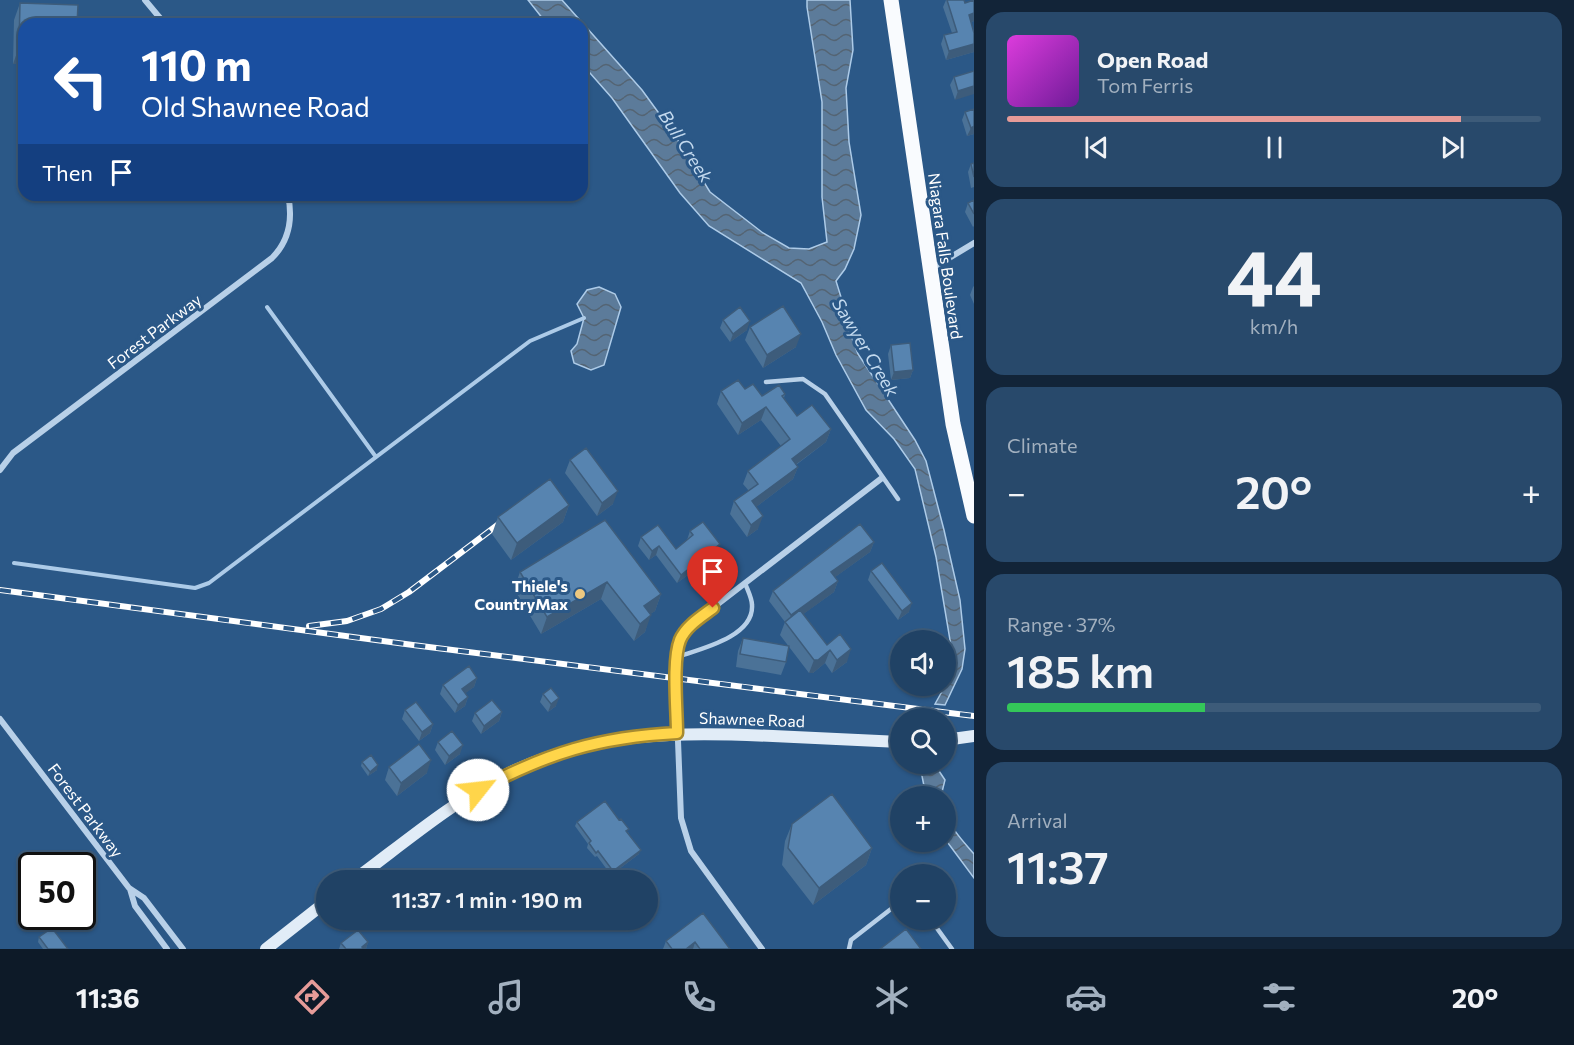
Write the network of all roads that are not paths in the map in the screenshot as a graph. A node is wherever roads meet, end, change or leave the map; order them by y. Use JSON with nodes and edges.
{"nodes":[{"id":1,"x":145,"y":0,"type":"edge"},
{"id":2,"x":891,"y":0,"type":"edge"},
{"id":3,"x":160,"y":18,"type":"edge"},
{"id":4,"x":289,"y":201,"type":"edge"},
{"id":5,"x":974,"y":243,"type":"edge"},
{"id":6,"x":930,"y":270,"type":"junction"},
{"id":7,"x":766,"y":382,"type":"dead end"},
{"id":8,"x":0,"y":470,"type":"edge"},
{"id":9,"x":882,"y":478,"type":"junction"},
{"id":10,"x":898,"y":499,"type":"dead end"},
{"id":11,"x":974,"y":516,"type":"edge"},
{"id":12,"x":745,"y":583,"type":"junction"},
{"id":13,"x":677,"y":657,"type":"junction"},
{"id":14,"x":0,"y":719,"type":"edge"},
{"id":15,"x":677,"y":733,"type":"junction"},
{"id":16,"x":974,"y":736,"type":"edge"},
{"id":17,"x":956,"y":738,"type":"edge"},
{"id":18,"x":890,"y":742,"type":"edge"},
{"id":19,"x":367,"y":870,"type":"edge"},
{"id":20,"x":129,"y":888,"type":"junction"},
{"id":21,"x":316,"y":910,"type":"edge"},
{"id":22,"x":890,"y":910,"type":"edge"},
{"id":23,"x":938,"y":930,"type":"edge"},
{"id":24,"x":167,"y":949,"type":"edge"},
{"id":25,"x":183,"y":949,"type":"edge"},
{"id":26,"x":266,"y":949,"type":"edge"},
{"id":27,"x":762,"y":949,"type":"edge"},
{"id":28,"x":849,"y":949,"type":"edge"},
{"id":29,"x":952,"y":949,"type":"edge"}],
"edges":[{"from":1,"to":3,"type":"street"},
{"from":2,"to":6,"type":"main road","name":"Niagara Falls Boulevard"},
{"from":4,"to":8,"type":"street","name":"Forest Parkway"},
{"from":5,"to":6,"type":"street"},
{"from":6,"to":11,"type":"main road","name":"Niagara Falls Boulevard"},
{"from":7,"to":9,"type":"lane"},
{"from":9,"to":10,"type":"lane"},
{"from":9,"to":12,"type":"street"},
{"from":12,"to":13,"type":"street"},
{"from":12,"to":13,"type":"lane"},
{"from":13,"to":15,"type":"street"},
{"from":14,"to":20,"type":"street","name":"Forest Parkway"},
{"from":15,"to":18,"type":"main road","name":"Shawnee Road"},
{"from":15,"to":19,"type":"main road","name":"Shawnee Road"},
{"from":15,"to":27,"type":"street"},
{"from":16,"to":17,"type":"main road"},
{"from":20,"to":24,"type":"street","name":"Forest Parkway"},
{"from":20,"to":25,"type":"street","name":"Forest Parkway"},
{"from":21,"to":26,"type":"main road"},
{"from":22,"to":28,"type":"lane"},
{"from":23,"to":29,"type":"lane"}]}
